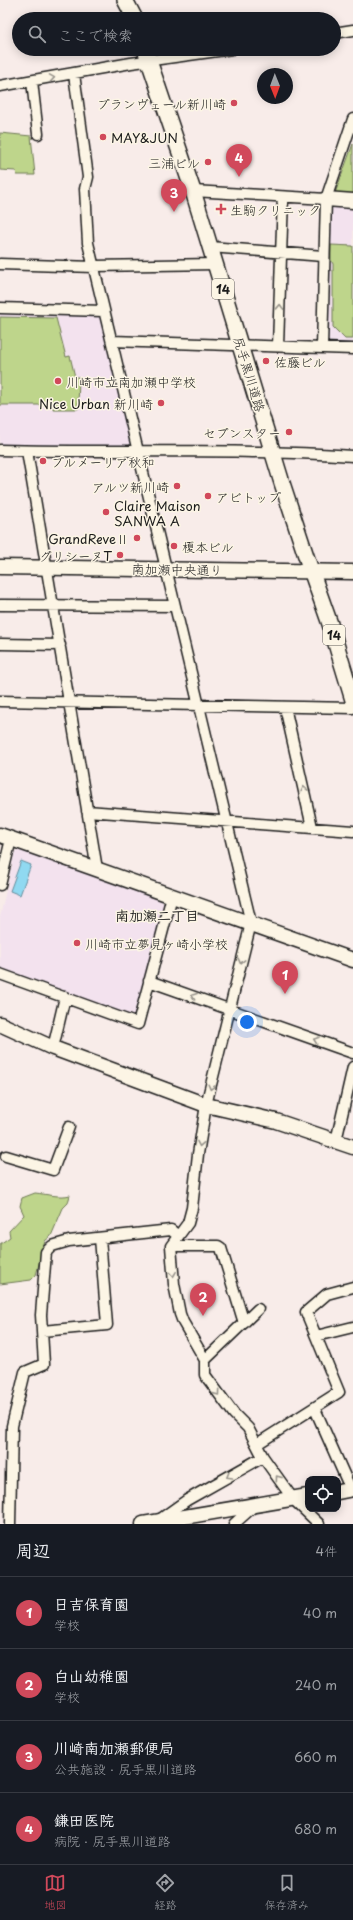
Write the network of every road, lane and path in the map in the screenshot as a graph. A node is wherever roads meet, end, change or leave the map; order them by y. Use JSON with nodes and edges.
{"nodes":[{"id":1,"x":125,"y":0,"type":"edge"},
{"id":2,"x":131,"y":12,"type":"edge"},
{"id":3,"x":353,"y":30,"type":"edge"},
{"id":4,"x":341,"y":32,"type":"edge"},
{"id":5,"x":143,"y":56,"type":"edge"},
{"id":6,"x":147,"y":56,"type":"edge"},
{"id":7,"x":74,"y":74,"type":"junction"},
{"id":8,"x":32,"y":81,"type":"junction"},
{"id":9,"x":0,"y":86,"type":"edge"},
{"id":10,"x":353,"y":119,"type":"edge"},
{"id":11,"x":38,"y":134,"type":"dead end"},
{"id":12,"x":193,"y":191,"type":"junction"},
{"id":13,"x":283,"y":197,"type":"junction"},
{"id":14,"x":326,"y":199,"type":"junction"},
{"id":15,"x":353,"y":201,"type":"edge"},
{"id":16,"x":210,"y":247,"type":"junction"},
{"id":17,"x":281,"y":254,"type":"junction"},
{"id":18,"x":323,"y":256,"type":"junction"},
{"id":19,"x":0,"y":264,"type":"edge"},
{"id":20,"x":216,"y":264,"type":"junction"},
{"id":21,"x":94,"y":267,"type":"junction"},
{"id":22,"x":1,"y":305,"type":"edge"},
{"id":23,"x":103,"y":311,"type":"junction"},
{"id":24,"x":112,"y":341,"type":"junction"},
{"id":25,"x":241,"y":345,"type":"junction"},
{"id":26,"x":278,"y":346,"type":"junction"},
{"id":27,"x":322,"y":348,"type":"junction"},
{"id":28,"x":353,"y":349,"type":"edge"},
{"id":29,"x":0,"y":450,"type":"edge"},
{"id":30,"x":27,"y":451,"type":"junction"},
{"id":31,"x":136,"y":451,"type":"junction"},
{"id":32,"x":274,"y":452,"type":"junction"},
{"id":33,"x":353,"y":456,"type":"edge"},
{"id":34,"x":0,"y":567,"type":"edge"},
{"id":35,"x":48,"y":567,"type":"junction"},
{"id":36,"x":166,"y":570,"type":"junction"},
{"id":37,"x":311,"y":571,"type":"junction"},
{"id":38,"x":353,"y":572,"type":"edge"},
{"id":39,"x":0,"y":605,"type":"edge"},
{"id":40,"x":54,"y":606,"type":"junction"},
{"id":41,"x":175,"y":606,"type":"junction"},
{"id":42,"x":0,"y":644,"type":"edge"},
{"id":43,"x":60,"y":645,"type":"junction"},
{"id":44,"x":353,"y":700,"type":"edge"},
{"id":45,"x":0,"y":701,"type":"edge"},
{"id":46,"x":70,"y":702,"type":"junction"},
{"id":47,"x":198,"y":705,"type":"junction"},
{"id":48,"x":284,"y":707,"type":"junction"},
{"id":49,"x":353,"y":708,"type":"edge"},
{"id":50,"x":87,"y":811,"type":"junction"},
{"id":51,"x":226,"y":821,"type":"junction"},
{"id":52,"x":312,"y":827,"type":"junction"},
{"id":53,"x":353,"y":831,"type":"edge"},
{"id":54,"x":6,"y":837,"type":"edge"},
{"id":55,"x":98,"y":869,"type":"junction"},
{"id":56,"x":0,"y":885,"type":"edge"},
{"id":57,"x":172,"y":896,"type":"junction"},
{"id":58,"x":250,"y":923,"type":"junction"},
{"id":59,"x":353,"y":960,"type":"edge"},
{"id":60,"x":0,"y":974,"type":"edge"},
{"id":61,"x":149,"y":980,"type":"junction"},
{"id":62,"x":65,"y":997,"type":"junction"},
{"id":63,"x":230,"y":1009,"type":"junction"},
{"id":64,"x":0,"y":1024,"type":"edge"},
{"id":65,"x":53,"y":1048,"type":"junction"},
{"id":66,"x":353,"y":1053,"type":"edge"},
{"id":67,"x":353,"y":1067,"type":"edge"},
{"id":68,"x":206,"y":1105,"type":"junction"},
{"id":69,"x":69,"y":1127,"type":"dead end"},
{"id":70,"x":336,"y":1141,"type":"junction"},
{"id":71,"x":353,"y":1147,"type":"edge"},
{"id":72,"x":6,"y":1156,"type":"dead end"},
{"id":73,"x":177,"y":1235,"type":"junction"},
{"id":74,"x":100,"y":1238,"type":"junction"},
{"id":75,"x":171,"y":1246,"type":"junction"},
{"id":76,"x":353,"y":1287,"type":"edge"},
{"id":77,"x":258,"y":1309,"type":"dead end"},
{"id":78,"x":244,"y":1323,"type":"junction"},
{"id":79,"x":353,"y":1327,"type":"edge"},
{"id":80,"x":42,"y":1331,"type":"junction"},
{"id":81,"x":316,"y":1336,"type":"junction"},
{"id":82,"x":205,"y":1360,"type":"junction"},
{"id":83,"x":314,"y":1409,"type":"junction"},
{"id":84,"x":257,"y":1444,"type":"junction"},
{"id":85,"x":263,"y":1457,"type":"junction"},
{"id":86,"x":347,"y":1490,"type":"edge"},
{"id":87,"x":305,"y":1497,"type":"edge"},
{"id":88,"x":293,"y":1499,"type":"junction"},
{"id":89,"x":254,"y":1506,"type":"junction"},
{"id":90,"x":190,"y":1520,"type":"edge"},
{"id":91,"x":150,"y":1523,"type":"edge"},
{"id":92,"x":10,"y":1524,"type":"edge"},
{"id":93,"x":234,"y":1524,"type":"edge"},
{"id":94,"x":319,"y":1524,"type":"edge"}],
"edges":[{"from":1,"to":2,"type":"main road"},
{"from":3,"to":4,"type":"street"},
{"from":5,"to":7,"type":"street"},
{"from":6,"to":12,"type":"main road","name":"尻手黒川道路","number":"14"},
{"from":8,"to":7,"type":"street","one_way":true},
{"from":7,"to":21,"type":"street"},
{"from":8,"to":9,"type":"street"},
{"from":8,"to":11,"type":"street"},
{"from":10,"to":14,"type":"street"},
{"from":12,"to":13,"type":"street"},
{"from":12,"to":16,"type":"main road","name":"尻手黒川道路","number":"14"},
{"from":13,"to":14,"type":"street"},
{"from":13,"to":17,"type":"street"},
{"from":14,"to":15,"type":"street"},
{"from":14,"to":18,"type":"street"},
{"from":16,"to":17,"type":"street"},
{"from":16,"to":20,"type":"main road","name":"尻手黒川道路","number":"14"},
{"from":17,"to":18,"type":"street"},
{"from":26,"to":17,"type":"street","one_way":true},
{"from":18,"to":27,"type":"street"},
{"from":19,"to":21,"type":"street"},
{"from":20,"to":21,"type":"street"},
{"from":20,"to":25,"type":"main road","name":"尻手黒川道路","number":"14"},
{"from":21,"to":23,"type":"street"},
{"from":22,"to":23,"type":"street"},
{"from":23,"to":24,"type":"street"},
{"from":24,"to":25,"type":"street"},
{"from":24,"to":31,"type":"street"},
{"from":25,"to":26,"type":"street"},
{"from":25,"to":32,"type":"main road","name":"尻手黒川道路","number":"14"},
{"from":26,"to":27,"type":"street"},
{"from":27,"to":28,"type":"street"},
{"from":29,"to":30,"type":"street"},
{"from":30,"to":31,"type":"street"},
{"from":30,"to":35,"type":"street"},
{"from":31,"to":32,"type":"street"},
{"from":31,"to":36,"type":"street"},
{"from":32,"to":33,"type":"street"},
{"from":32,"to":37,"type":"main road","name":"尻手黒川道路","number":"14"},
{"from":34,"to":35,"type":"street","name":"南加瀬中央通り"},
{"from":35,"to":36,"type":"street","name":"南加瀬中央通り"},
{"from":35,"to":40,"type":"street"},
{"from":36,"to":37,"type":"street","name":"南加瀬中央通り"},
{"from":36,"to":41,"type":"street"},
{"from":37,"to":38,"type":"street","name":"南加瀬中央通り"},
{"from":37,"to":44,"type":"main road","name":"尻手黒川道路","number":"14"},
{"from":39,"to":40,"type":"street"},
{"from":40,"to":41,"type":"street"},
{"from":40,"to":43,"type":"street"},
{"from":41,"to":47,"type":"street"},
{"from":42,"to":43,"type":"street"},
{"from":43,"to":46,"type":"street"},
{"from":45,"to":46,"type":"street"},
{"from":46,"to":47,"type":"street"},
{"from":46,"to":50,"type":"street"},
{"from":47,"to":48,"type":"street"},
{"from":47,"to":51,"type":"street"},
{"from":48,"to":49,"type":"street"},
{"from":52,"to":48,"type":"street","one_way":true},
{"from":50,"to":51,"type":"street"},
{"from":50,"to":55,"type":"street"},
{"from":51,"to":52,"type":"street"},
{"from":51,"to":58,"type":"street"},
{"from":52,"to":53,"type":"street"},
{"from":54,"to":55,"type":"street"},
{"from":54,"to":56,"type":"street"},
{"from":55,"to":57,"type":"street"},
{"from":57,"to":58,"type":"street"},
{"from":57,"to":61,"type":"street"},
{"from":58,"to":59,"type":"street"},
{"from":58,"to":63,"type":"street","one_way":true},
{"from":60,"to":62,"type":"street"},
{"from":61,"to":62,"type":"street"},
{"from":63,"to":61,"type":"street","one_way":true},
{"from":62,"to":65,"type":"street"},
{"from":66,"to":63,"type":"street","one_way":true},
{"from":63,"to":68,"type":"street","one_way":true},
{"from":64,"to":65,"type":"street"},
{"from":65,"to":68,"type":"street"},
{"from":67,"to":70,"type":"street"},
{"from":68,"to":70,"type":"street"},
{"from":68,"to":73,"type":"street","one_way":true},
{"from":69,"to":72,"type":"street"},
{"from":70,"to":71,"type":"street"},
{"from":73,"to":74,"type":"street"},
{"from":73,"to":75,"type":"street"},
{"from":74,"to":80,"type":"street"},
{"from":74,"to":80,"type":"street"},
{"from":75,"to":78,"type":"street"},
{"from":75,"to":82,"type":"street","one_way":true},
{"from":76,"to":81,"type":"street"},
{"from":77,"to":78,"type":"street"},
{"from":78,"to":82,"type":"street"},
{"from":79,"to":81,"type":"street"},
{"from":80,"to":92,"type":"street"},
{"from":81,"to":83,"type":"street"},
{"from":82,"to":84,"type":"street","one_way":true},
{"from":83,"to":84,"type":"street"},
{"from":83,"to":86,"type":"street"},
{"from":84,"to":85,"type":"street"},
{"from":88,"to":85,"type":"street","one_way":true},
{"from":85,"to":91,"type":"street","one_way":true},
{"from":87,"to":88,"type":"street"},
{"from":88,"to":89,"type":"street"},
{"from":88,"to":94,"type":"street"},
{"from":89,"to":90,"type":"street"},
{"from":89,"to":93,"type":"street"},
{"from":90,"to":91,"type":"street"}]}
